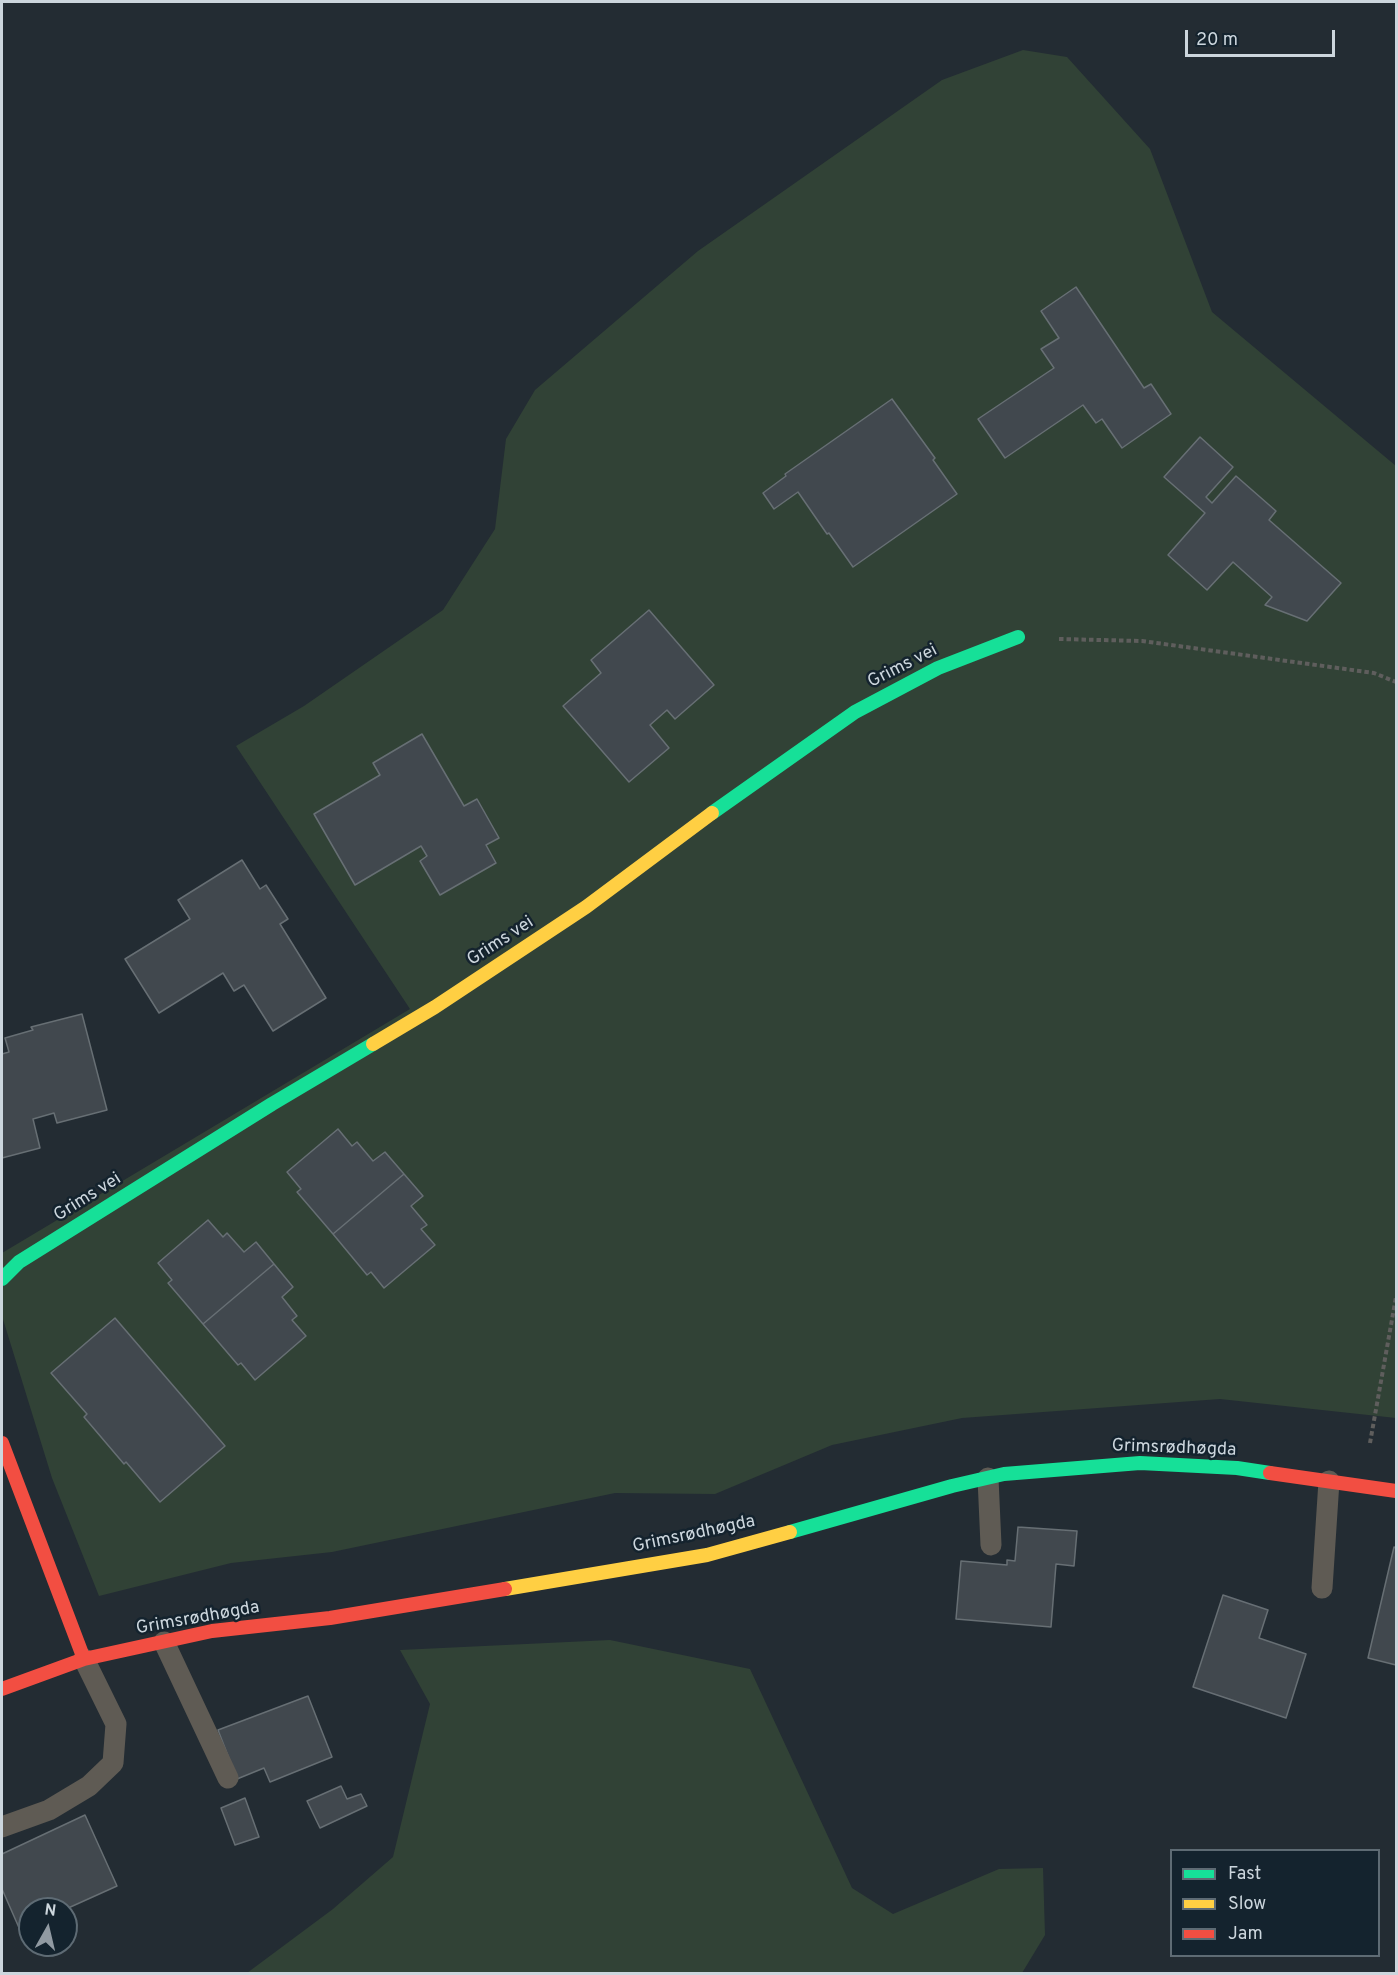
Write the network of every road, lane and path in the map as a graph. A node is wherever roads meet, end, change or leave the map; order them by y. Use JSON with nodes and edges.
{"nodes":[{"id":1,"x":1018,"y":637,"type":"joint"},
{"id":2,"x":1396,"y":682,"type":"edge"},
{"id":3,"x":2,"y":1279,"type":"edge"},
{"id":4,"x":1396,"y":1297,"type":"edge"},
{"id":5,"x":2,"y":1443,"type":"edge"},
{"id":6,"x":1368,"y":1452,"type":"dead end"},
{"id":7,"x":988,"y":1478,"type":"junction"},
{"id":8,"x":1329,"y":1481,"type":"junction"},
{"id":9,"x":1396,"y":1491,"type":"edge"},
{"id":10,"x":991,"y":1545,"type":"dead end"},
{"id":11,"x":1322,"y":1588,"type":"dead end"},
{"id":12,"x":164,"y":1642,"type":"junction"},
{"id":13,"x":84,"y":1659,"type":"junction"},
{"id":14,"x":2,"y":1689,"type":"edge"},
{"id":15,"x":228,"y":1778,"type":"dead end"},
{"id":16,"x":2,"y":1827,"type":"edge"}],
"edges":[{"from":1,"to":2,"type":"path"},
{"from":1,"to":3,"type":"main road","name":"Grims vei"},
{"from":4,"to":6,"type":"path"},
{"from":5,"to":13,"type":"main road"},
{"from":7,"to":8,"type":"main road","name":"Grimsrødhøgda"},
{"from":7,"to":10,"type":"lane"},
{"from":7,"to":12,"type":"main road","name":"Grimsrødhøgda"},
{"from":8,"to":9,"type":"main road","name":"Grimsrødhøgda"},
{"from":8,"to":11,"type":"lane"},
{"from":12,"to":13,"type":"main road","name":"Grimsrødhøgda"},
{"from":12,"to":15,"type":"lane"},
{"from":13,"to":14,"type":"main road","name":"Grimsrødhøgda"},
{"from":13,"to":16,"type":"lane"}]}
